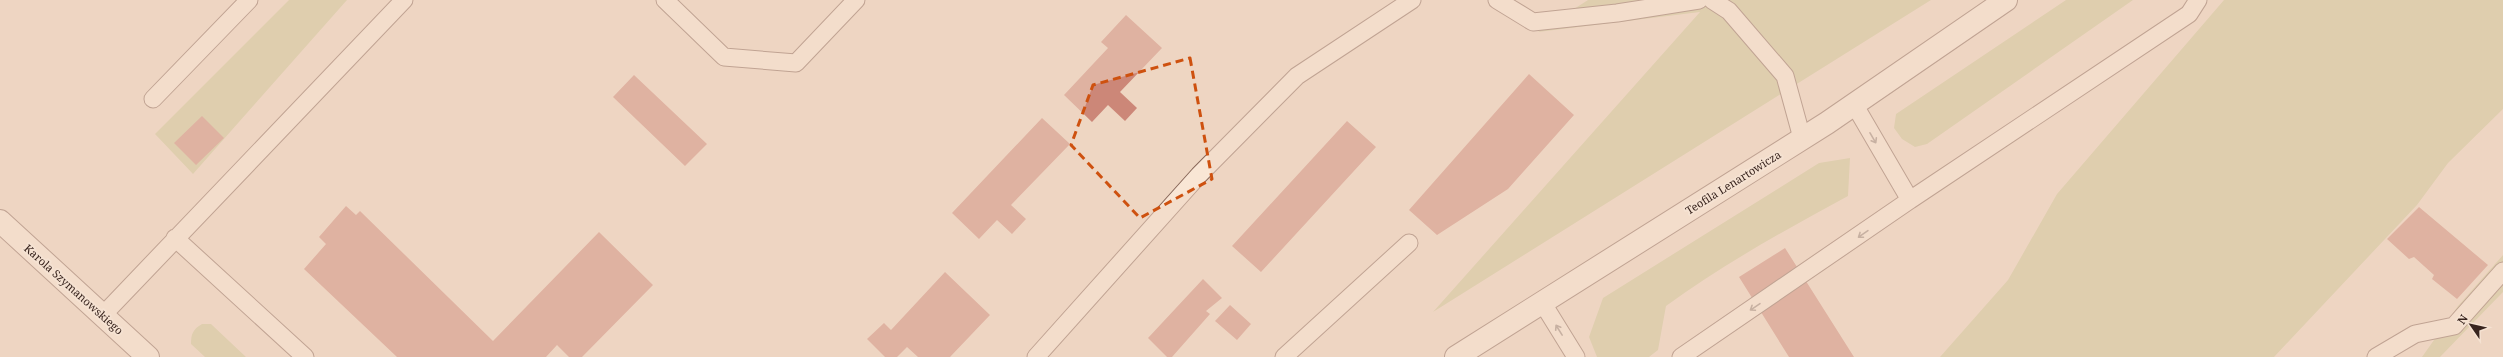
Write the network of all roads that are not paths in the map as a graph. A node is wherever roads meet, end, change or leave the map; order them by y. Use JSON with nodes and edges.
{"nodes":[{"id":1,"x":249,"y":0,"type":"edge"},
{"id":2,"x":404,"y":0,"type":"edge"},
{"id":3,"x":665,"y":0,"type":"edge"},
{"id":4,"x":856,"y":0,"type":"edge"},
{"id":5,"x":1412,"y":0,"type":"edge"},
{"id":6,"x":1497,"y":0,"type":"edge"},
{"id":7,"x":1699,"y":0,"type":"edge"},
{"id":8,"x":1712,"y":0,"type":"edge"},
{"id":9,"x":2006,"y":0,"type":"edge"},
{"id":10,"x":2198,"y":0,"type":"edge"},
{"id":11,"x":153,"y":99,"type":"dead end"},
{"id":12,"x":1854,"y":104,"type":"junction"},
{"id":13,"x":1802,"y":138,"type":"junction"},
{"id":14,"x":1910,"y":200,"type":"junction"},
{"id":15,"x":0,"y":221,"type":"edge"},
{"id":16,"x":175,"y":238,"type":"junction"},
{"id":17,"x":1409,"y":243,"type":"dead end"},
{"id":18,"x":2503,"y":271,"type":"edge"},
{"id":19,"x":1542,"y":302,"type":"junction"},
{"id":20,"x":104,"y":315,"type":"junction"},
{"id":21,"x":148,"y":357,"type":"edge"},
{"id":22,"x":305,"y":357,"type":"edge"},
{"id":23,"x":1036,"y":357,"type":"edge"},
{"id":24,"x":1284,"y":357,"type":"edge"},
{"id":25,"x":1456,"y":357,"type":"edge"},
{"id":26,"x":1576,"y":357,"type":"edge"},
{"id":27,"x":1681,"y":357,"type":"edge"},
{"id":28,"x":2376,"y":357,"type":"edge"}],
"edges":[{"from":1,"to":11,"type":"lane"},
{"from":2,"to":16,"type":"lane"},
{"from":3,"to":4,"type":"lane"},
{"from":5,"to":23,"type":"lane"},
{"from":6,"to":7,"type":"lane"},
{"from":8,"to":13,"type":"lane"},
{"from":9,"to":12,"type":"street","name":"Teofila Lenartowicza"},
{"from":10,"to":14,"type":"lane"},
{"from":12,"to":13,"type":"street","name":"Teofila Lenartowicza"},
{"from":12,"to":14,"type":"lane","one_way":true},
{"from":13,"to":19,"type":"street","name":"Teofila Lenartowicza"},
{"from":14,"to":27,"type":"lane","one_way":true},
{"from":15,"to":20,"type":"street","name":"Karola Szymanowskiego"},
{"from":16,"to":20,"type":"lane"},
{"from":16,"to":22,"type":"lane"},
{"from":17,"to":24,"type":"lane"},
{"from":18,"to":28,"type":"lane"},
{"from":19,"to":25,"type":"street","name":"Teofila Lenartowicza"},
{"from":26,"to":19,"type":"lane","one_way":true},
{"from":20,"to":21,"type":"street","name":"Karola Szymanowskiego"}]}
